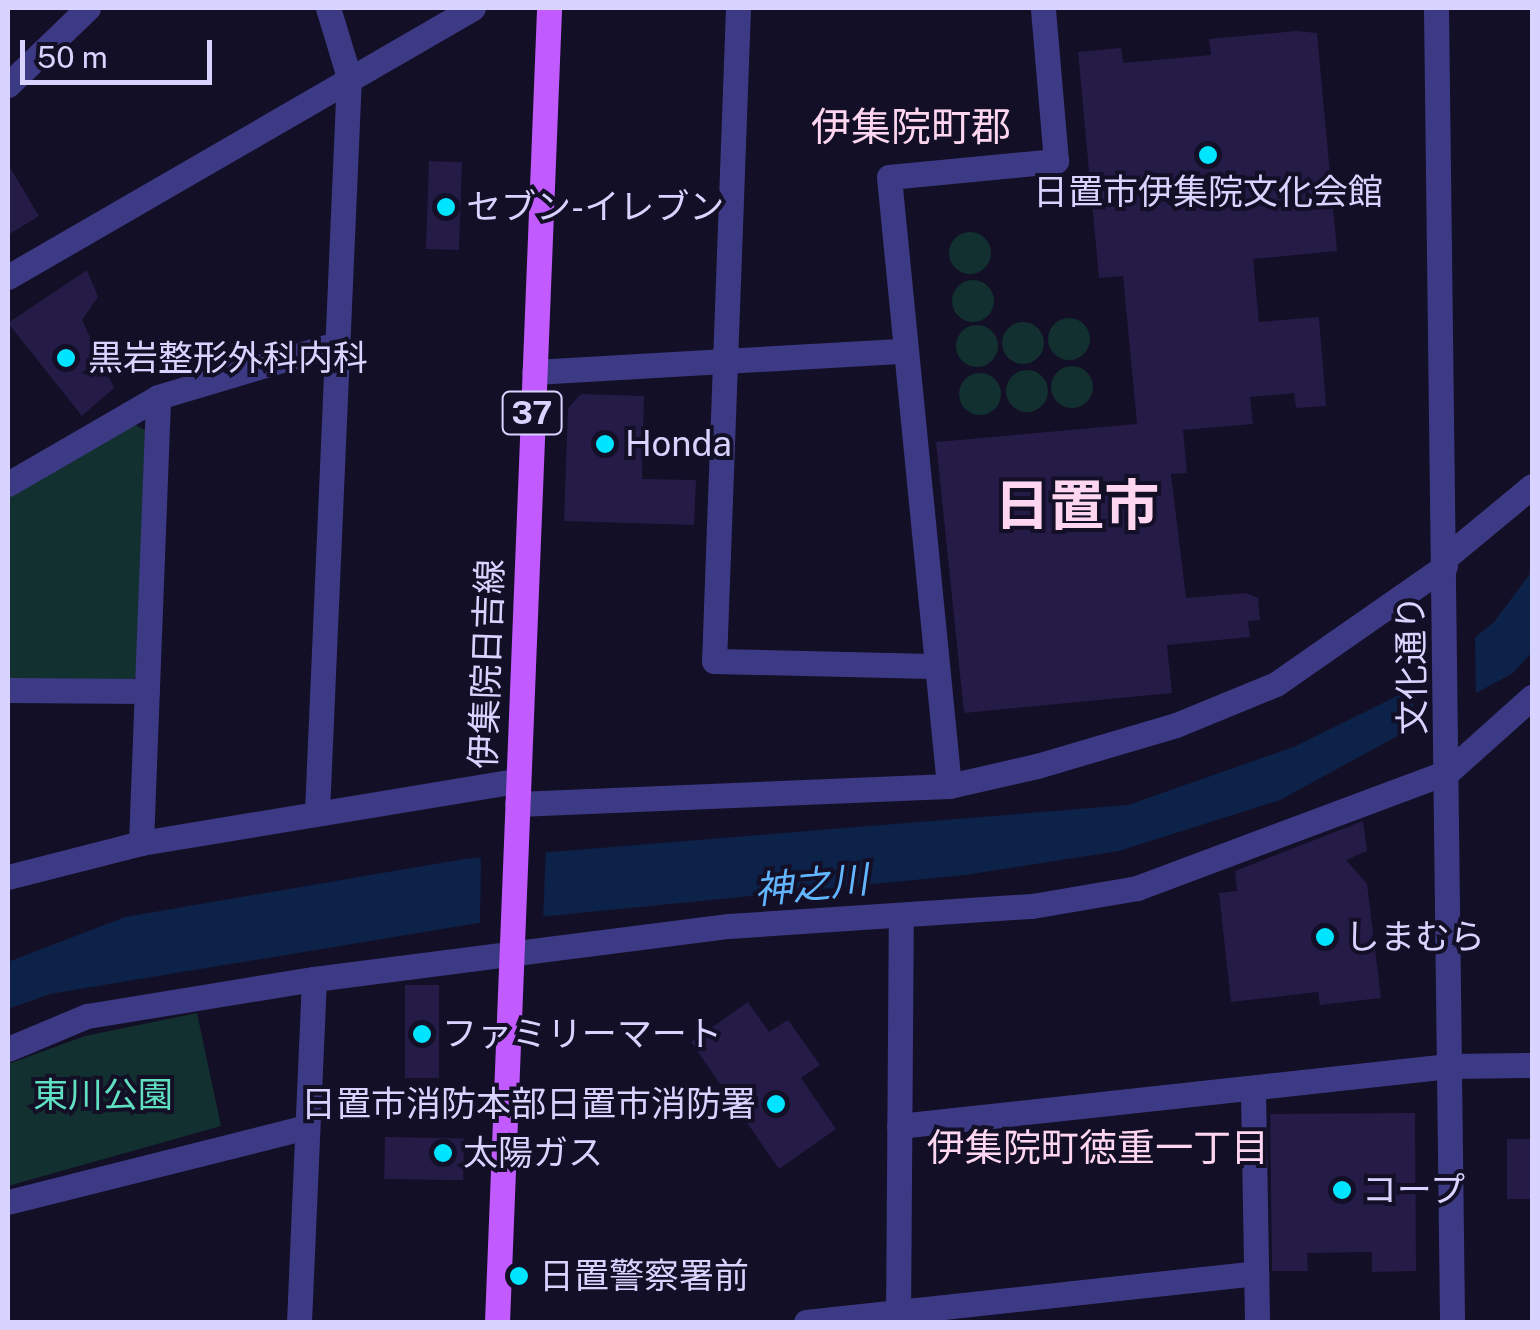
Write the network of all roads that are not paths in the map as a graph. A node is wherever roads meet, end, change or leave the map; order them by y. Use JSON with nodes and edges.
{"nodes":[{"id":1,"x":88,"y":8,"type":"edge"},
{"id":2,"x":328,"y":8,"type":"edge"},
{"id":3,"x":473,"y":8,"type":"edge"},
{"id":4,"x":549,"y":8,"type":"edge"},
{"id":5,"x":738,"y":8,"type":"edge"},
{"id":6,"x":1044,"y":8,"type":"edge"},
{"id":7,"x":1436,"y":8,"type":"edge"},
{"id":8,"x":348,"y":77,"type":"junction"},
{"id":9,"x":8,"y":85,"type":"edge"},
{"id":10,"x":8,"y":276,"type":"edge"},
{"id":11,"x":336,"y":344,"type":"junction"},
{"id":12,"x":903,"y":350,"type":"junction"},
{"id":13,"x":722,"y":364,"type":"junction"},
{"id":14,"x":534,"y":372,"type":"junction"},
{"id":15,"x":158,"y":397,"type":"junction"},
{"id":16,"x":8,"y":484,"type":"edge"},
{"id":17,"x":1532,"y":486,"type":"edge"},
{"id":18,"x":1446,"y":571,"type":"junction"},
{"id":19,"x":931,"y":666,"type":"junction"},
{"id":20,"x":8,"y":690,"type":"edge"},
{"id":21,"x":146,"y":691,"type":"junction"},
{"id":22,"x":1532,"y":697,"type":"edge"},
{"id":23,"x":1448,"y":772,"type":"junction"},
{"id":24,"x":949,"y":786,"type":"junction"},
{"id":25,"x":517,"y":801,"type":"junction"},
{"id":26,"x":316,"y":812,"type":"junction"},
{"id":27,"x":141,"y":844,"type":"junction"},
{"id":28,"x":8,"y":876,"type":"edge"},
{"id":29,"x":901,"y":916,"type":"junction"},
{"id":30,"x":512,"y":947,"type":"junction"},
{"id":31,"x":314,"y":979,"type":"junction"},
{"id":32,"x":8,"y":1048,"type":"edge"},
{"id":33,"x":1532,"y":1064,"type":"edge"},
{"id":34,"x":1449,"y":1066,"type":"junction"},
{"id":35,"x":1253,"y":1091,"type":"junction"},
{"id":36,"x":899,"y":1126,"type":"junction"},
{"id":37,"x":306,"y":1127,"type":"junction"},
{"id":38,"x":8,"y":1202,"type":"edge"},
{"id":39,"x":1256,"y":1272,"type":"junction"},
{"id":40,"x":898,"y":1318,"type":"edge"},
{"id":41,"x":299,"y":1322,"type":"edge"},
{"id":42,"x":497,"y":1322,"type":"edge"},
{"id":43,"x":806,"y":1322,"type":"edge"},
{"id":44,"x":1257,"y":1322,"type":"edge"},
{"id":45,"x":1452,"y":1322,"type":"edge"}],
"edges":[{"from":1,"to":9,"type":"street"},
{"from":2,"to":8,"type":"street"},
{"from":3,"to":8,"type":"street"},
{"from":4,"to":14,"type":"main road","name":"伊集院日吉線","number":"37"},
{"from":5,"to":13,"type":"street"},
{"from":6,"to":12,"type":"street"},
{"from":7,"to":18,"type":"street","name":"文化通り"},
{"from":8,"to":10,"type":"street"},
{"from":8,"to":11,"type":"street"},
{"from":11,"to":15,"type":"street"},
{"from":11,"to":26,"type":"street"},
{"from":12,"to":13,"type":"street"},
{"from":12,"to":19,"type":"street"},
{"from":13,"to":14,"type":"street"},
{"from":13,"to":19,"type":"street"},
{"from":14,"to":25,"type":"main road","name":"伊集院日吉線","number":"37"},
{"from":15,"to":16,"type":"street"},
{"from":15,"to":21,"type":"street"},
{"from":17,"to":18,"type":"street"},
{"from":18,"to":23,"type":"street","name":"文化通り"},
{"from":18,"to":24,"type":"street"},
{"from":19,"to":24,"type":"street"},
{"from":20,"to":21,"type":"street"},
{"from":21,"to":27,"type":"street"},
{"from":22,"to":23,"type":"street"},
{"from":23,"to":29,"type":"street"},
{"from":23,"to":34,"type":"street","name":"文化通り"},
{"from":24,"to":25,"type":"street"},
{"from":25,"to":26,"type":"street"},
{"from":25,"to":30,"type":"main road","name":"伊集院日吉線","number":"37"},
{"from":26,"to":27,"type":"street"},
{"from":27,"to":28,"type":"street"},
{"from":29,"to":30,"type":"street"},
{"from":29,"to":36,"type":"street"},
{"from":30,"to":31,"type":"street"},
{"from":30,"to":42,"type":"main road","name":"伊集院日吉線","number":"37"},
{"from":31,"to":32,"type":"street"},
{"from":31,"to":37,"type":"street"},
{"from":33,"to":34,"type":"street"},
{"from":34,"to":35,"type":"street"},
{"from":34,"to":45,"type":"street","name":"文化通り"},
{"from":35,"to":36,"type":"street"},
{"from":35,"to":39,"type":"street"},
{"from":36,"to":40,"type":"street"},
{"from":37,"to":38,"type":"street"},
{"from":37,"to":41,"type":"street"},
{"from":39,"to":40,"type":"street"},
{"from":39,"to":44,"type":"street"},
{"from":40,"to":43,"type":"street"}]}
